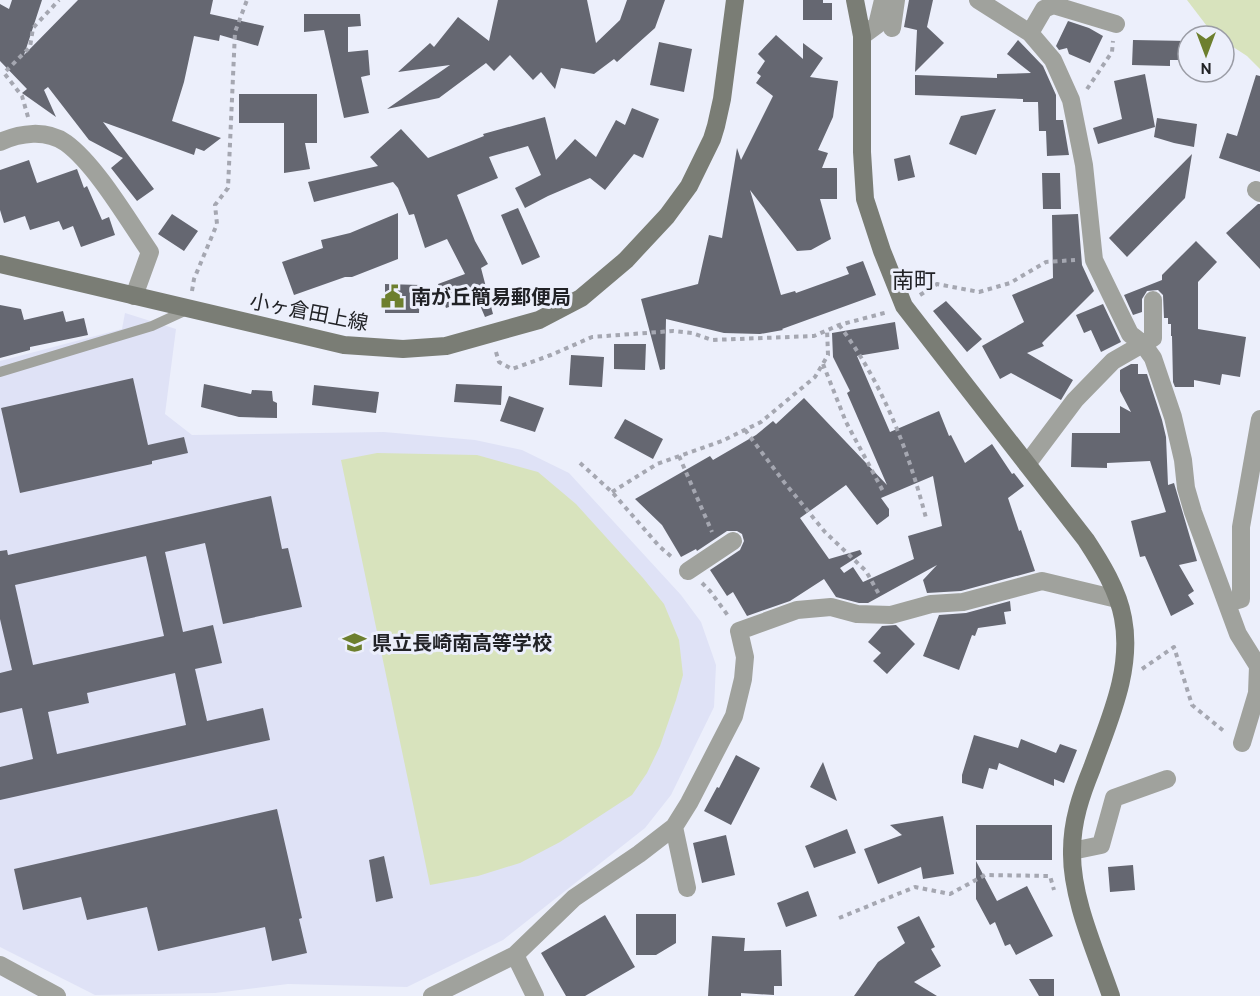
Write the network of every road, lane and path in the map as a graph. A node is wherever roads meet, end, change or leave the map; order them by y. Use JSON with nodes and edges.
{"nodes":[{"id":1,"x":59,"y":0,"type":"edge"},
{"id":2,"x":247,"y":0,"type":"edge"},
{"id":3,"x":735,"y":0,"type":"edge"},
{"id":4,"x":855,"y":0,"type":"edge"},
{"id":5,"x":883,"y":0,"type":"edge"},
{"id":6,"x":896,"y":0,"type":"edge"},
{"id":7,"x":978,"y":0,"type":"edge"},
{"id":8,"x":1116,"y":24,"type":"joint"},
{"id":9,"x":892,"y":28,"type":"dead end"},
{"id":10,"x":1030,"y":33,"type":"junction"},
{"id":11,"x":862,"y":36,"type":"junction"},
{"id":12,"x":1071,"y":100,"type":"junction"},
{"id":13,"x":29,"y":134,"type":"junction"},
{"id":14,"x":0,"y":142,"type":"edge"},
{"id":15,"x":1094,"y":260,"type":"junction"},
{"id":16,"x":0,"y":264,"type":"edge"},
{"id":17,"x":134,"y":296,"type":"junction"},
{"id":18,"x":1153,"y":300,"type":"dead end"},
{"id":19,"x":904,"y":306,"type":"junction"},
{"id":20,"x":189,"y":309,"type":"junction"},
{"id":21,"x":839,"y":326,"type":"junction"},
{"id":22,"x":827,"y":329,"type":"junction"},
{"id":23,"x":492,"y":334,"type":"junction"},
{"id":24,"x":1143,"y":344,"type":"junction"},
{"id":25,"x":823,"y":363,"type":"junction"},
{"id":26,"x":0,"y":372,"type":"edge"},
{"id":27,"x":1260,"y":419,"type":"edge"},
{"id":28,"x":745,"y":430,"type":"junction"},
{"id":29,"x":679,"y":456,"type":"junction"},
{"id":30,"x":580,"y":463,"type":"dead end"},
{"id":31,"x":1027,"y":464,"type":"junction"},
{"id":32,"x":612,"y":492,"type":"junction"},
{"id":33,"x":884,"y":493,"type":"dead end"},
{"id":34,"x":1253,"y":500,"type":"edge"},
{"id":35,"x":926,"y":518,"type":"dead end"},
{"id":36,"x":726,"y":545,"type":"joint"},
{"id":37,"x":688,"y":571,"type":"junction"},
{"id":38,"x":1117,"y":599,"type":"junction"},
{"id":39,"x":1227,"y":603,"type":"junction"},
{"id":40,"x":891,"y":615,"type":"junction"},
{"id":41,"x":739,"y":631,"type":"junction"},
{"id":42,"x":1121,"y":683,"type":"junction"},
{"id":43,"x":1242,"y":743,"type":"joint"},
{"id":44,"x":1167,"y":779,"type":"dead end"},
{"id":45,"x":674,"y":827,"type":"junction"},
{"id":46,"x":1072,"y":851,"type":"junction"},
{"id":47,"x":687,"y":888,"type":"dead end"},
{"id":48,"x":1077,"y":896,"type":"junction"},
{"id":49,"x":839,"y":918,"type":"dead end"},
{"id":50,"x":514,"y":955,"type":"junction"},
{"id":51,"x":0,"y":964,"type":"edge"},
{"id":52,"x":57,"y":996,"type":"edge"},
{"id":53,"x":432,"y":996,"type":"edge"},
{"id":54,"x":536,"y":996,"type":"edge"},
{"id":55,"x":1111,"y":996,"type":"edge"}],
"edges":[{"from":1,"to":13,"type":"path"},
{"from":2,"to":20,"type":"path"},
{"from":3,"to":23,"type":"street","name":"小ヶ倉田上線"},
{"from":4,"to":11,"type":"street"},
{"from":5,"to":11,"type":"street"},
{"from":6,"to":9,"type":"street"},
{"from":7,"to":10,"type":"street"},
{"from":8,"to":10,"type":"street"},
{"from":8,"to":12,"type":"path"},
{"from":10,"to":12,"type":"street"},
{"from":11,"to":19,"type":"street"},
{"from":12,"to":15,"type":"street"},
{"from":13,"to":14,"type":"street"},
{"from":13,"to":17,"type":"street"},
{"from":15,"to":19,"type":"path"},
{"from":15,"to":24,"type":"street"},
{"from":16,"to":17,"type":"street","name":"小ヶ倉田上線"},
{"from":17,"to":20,"type":"street","name":"小ヶ倉田上線"},
{"from":18,"to":24,"type":"street"},
{"from":19,"to":21,"type":"path"},
{"from":19,"to":31,"type":"street"},
{"from":20,"to":23,"type":"street","name":"小ヶ倉田上線"},
{"from":20,"to":26,"type":"lane"},
{"from":21,"to":22,"type":"path"},
{"from":21,"to":35,"type":"path"},
{"from":22,"to":23,"type":"path"},
{"from":22,"to":25,"type":"path"},
{"from":24,"to":31,"type":"street"},
{"from":24,"to":39,"type":"street"},
{"from":25,"to":28,"type":"path"},
{"from":25,"to":33,"type":"path"},
{"from":27,"to":34,"type":"street"},
{"from":28,"to":29,"type":"path"},
{"from":28,"to":40,"type":"path"},
{"from":29,"to":32,"type":"path"},
{"from":29,"to":36,"type":"path"},
{"from":30,"to":32,"type":"path"},
{"from":31,"to":38,"type":"street"},
{"from":32,"to":37,"type":"path"},
{"from":34,"to":39,"type":"street"},
{"from":36,"to":37,"type":"street"},
{"from":37,"to":41,"type":"path"},
{"from":38,"to":40,"type":"street"},
{"from":38,"to":42,"type":"street"},
{"from":39,"to":43,"type":"street"},
{"from":40,"to":41,"type":"street"},
{"from":41,"to":45,"type":"street"},
{"from":42,"to":43,"type":"path"},
{"from":42,"to":46,"type":"street"},
{"from":44,"to":46,"type":"street"},
{"from":45,"to":47,"type":"street"},
{"from":45,"to":50,"type":"street"},
{"from":46,"to":48,"type":"street"},
{"from":48,"to":49,"type":"path"},
{"from":48,"to":55,"type":"street"},
{"from":50,"to":53,"type":"street"},
{"from":50,"to":54,"type":"street"},
{"from":51,"to":52,"type":"street"}]}
